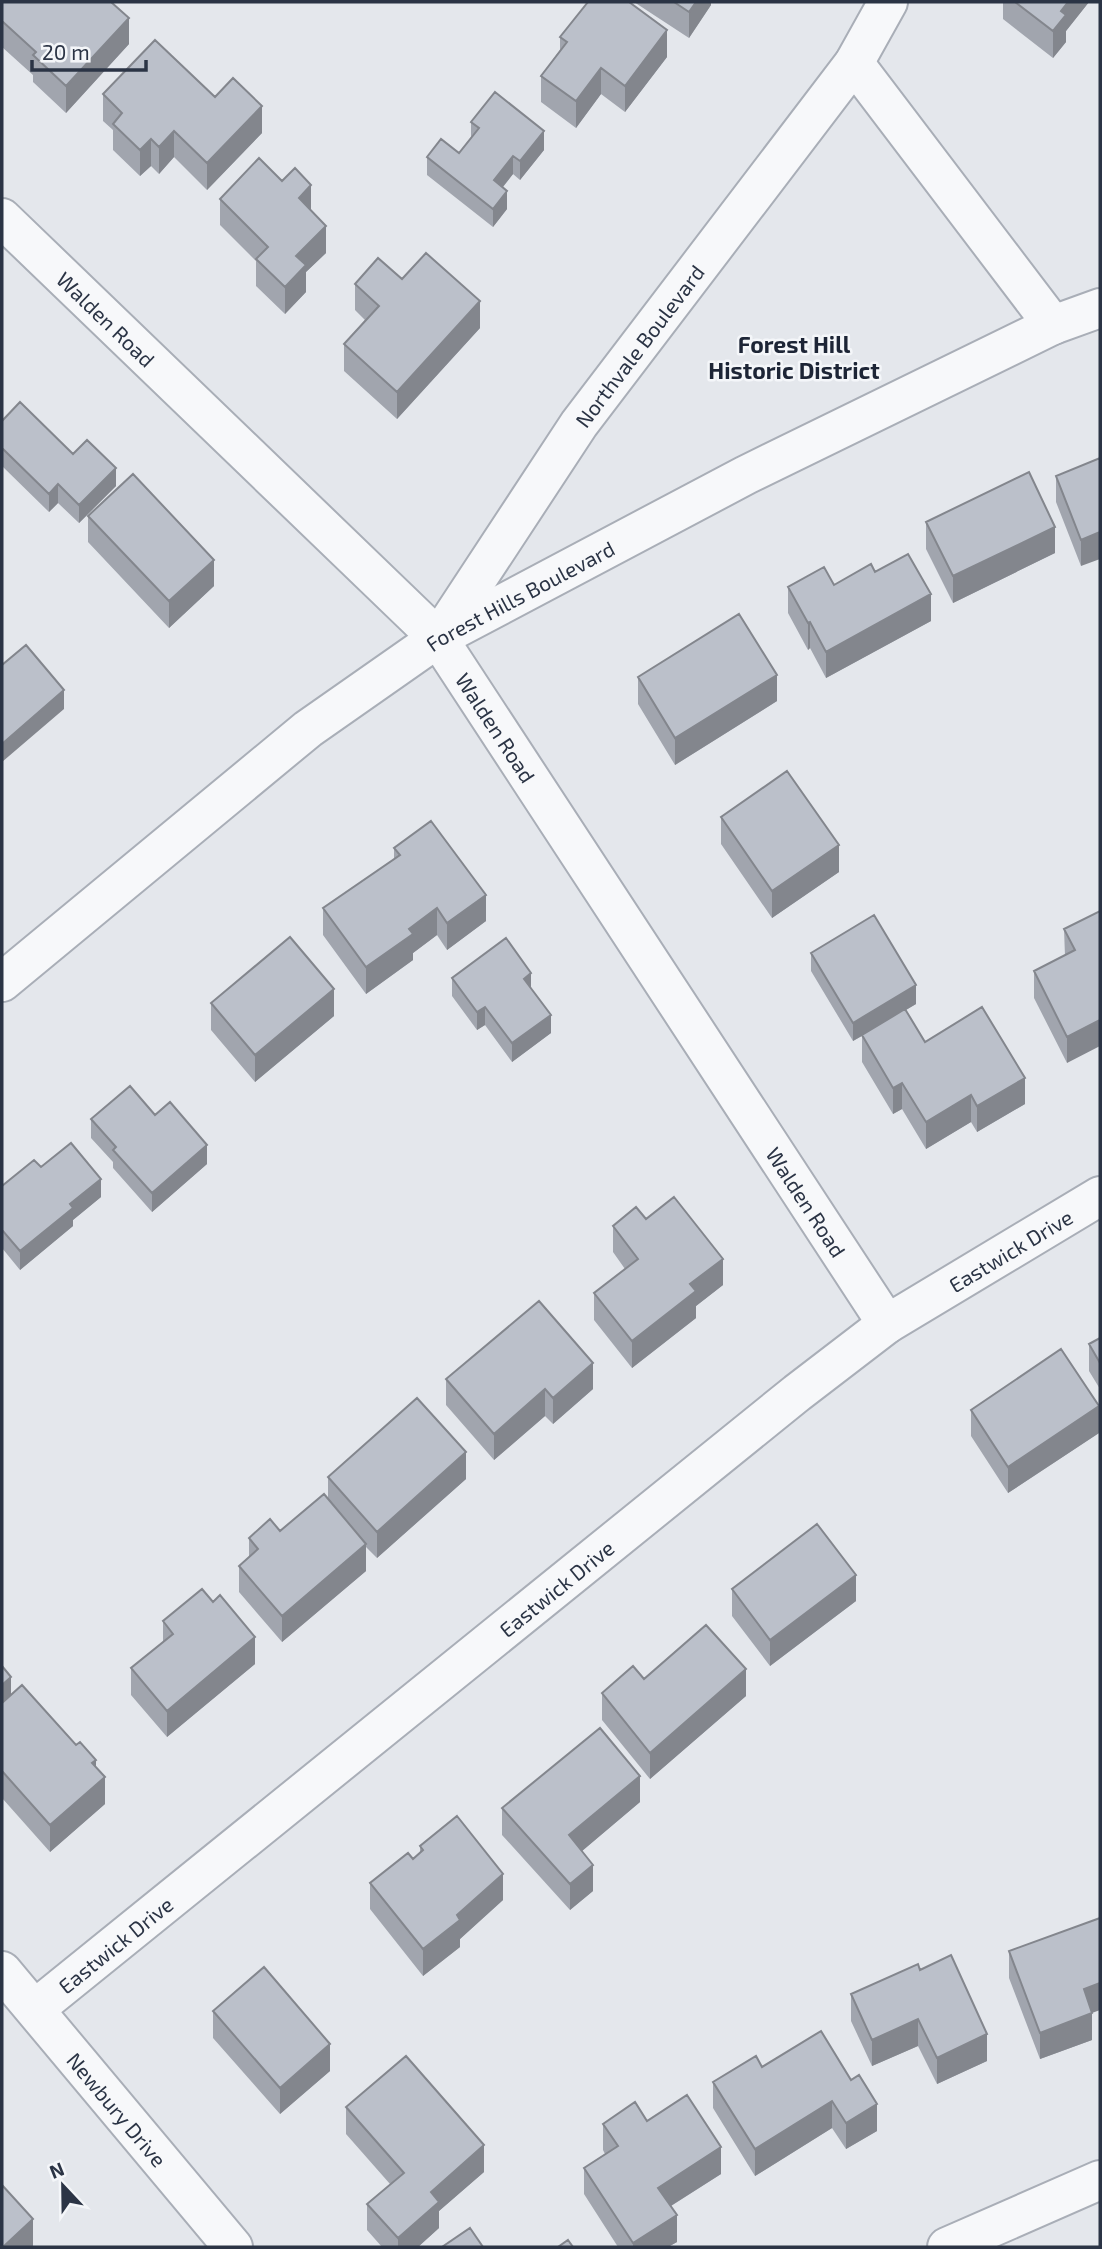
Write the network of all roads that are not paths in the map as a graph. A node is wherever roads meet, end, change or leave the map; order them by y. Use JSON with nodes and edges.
{"nodes":[{"id":1,"x":888,"y":2,"type":"edge"},
{"id":2,"x":854,"y":63,"type":"junction"},
{"id":3,"x":2,"y":218,"type":"edge"},
{"id":4,"x":1100,"y":308,"type":"edge"},
{"id":5,"x":1053,"y":325,"type":"junction"},
{"id":6,"x":438,"y":638,"type":"junction"},
{"id":7,"x":2,"y":982,"type":"edge"},
{"id":8,"x":1100,"y":1196,"type":"edge"},
{"id":9,"x":887,"y":1324,"type":"junction"},
{"id":10,"x":2,"y":1971,"type":"edge"},
{"id":11,"x":35,"y":2009,"type":"junction"},
{"id":12,"x":1100,"y":2180,"type":"edge"},
{"id":13,"x":233,"y":2247,"type":"edge"},
{"id":14,"x":947,"y":2247,"type":"edge"}],
"edges":[{"from":1,"to":2,"type":"street","name":"Northvale Boulevard"},
{"from":2,"to":5,"type":"street"},
{"from":2,"to":6,"type":"street","name":"Northvale Boulevard"},
{"from":3,"to":6,"type":"street","name":"Walden Road"},
{"from":4,"to":5,"type":"street","name":"Forest Hills Boulevard"},
{"from":5,"to":6,"type":"street","name":"Forest Hills Boulevard"},
{"from":6,"to":7,"type":"street","name":"Forest Hills Boulevard"},
{"from":6,"to":9,"type":"street","name":"Walden Road"},
{"from":8,"to":9,"type":"street","name":"Eastwick Drive"},
{"from":9,"to":11,"type":"street","name":"Eastwick Drive"},
{"from":10,"to":11,"type":"street","name":"Newbury Drive"},
{"from":11,"to":13,"type":"street","name":"Newbury Drive"},
{"from":12,"to":14,"type":"street"}]}
